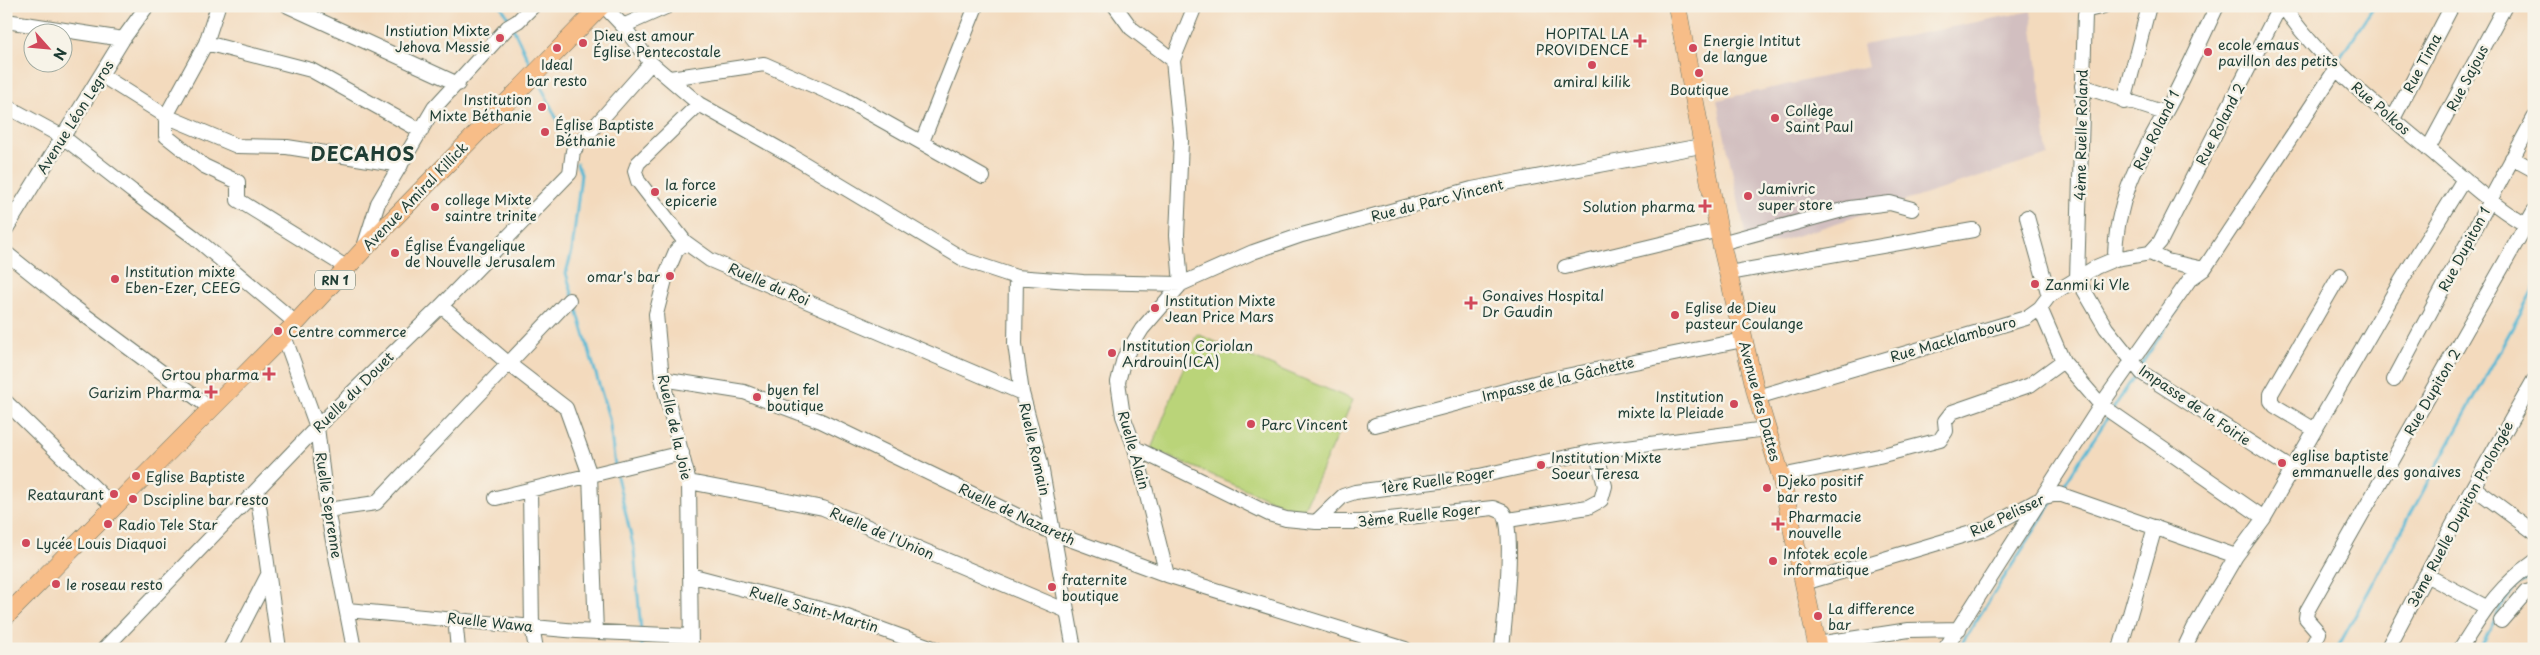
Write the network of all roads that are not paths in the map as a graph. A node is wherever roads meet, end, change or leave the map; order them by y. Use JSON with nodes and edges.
{"nodes":[{"id":1,"x":147,"y":6,"type":"edge"},
{"id":2,"x":218,"y":6,"type":"edge"},
{"id":3,"x":288,"y":6,"type":"edge"},
{"id":4,"x":533,"y":6,"type":"edge"},
{"id":5,"x":603,"y":6,"type":"edge"},
{"id":6,"x":668,"y":6,"type":"edge"},
{"id":7,"x":976,"y":6,"type":"edge"},
{"id":8,"x":1116,"y":6,"type":"edge"},
{"id":9,"x":1195,"y":6,"type":"edge"},
{"id":10,"x":1677,"y":6,"type":"edge"},
{"id":11,"x":2104,"y":6,"type":"edge"},
{"id":12,"x":2149,"y":6,"type":"edge"},
{"id":13,"x":2217,"y":6,"type":"edge"},
{"id":14,"x":2281,"y":6,"type":"edge"},
{"id":15,"x":2452,"y":6,"type":"edge"},
{"id":16,"x":2505,"y":6,"type":"edge"},
{"id":17,"x":6,"y":20,"type":"edge"},
{"id":18,"x":623,"y":26,"type":"junction"},
{"id":19,"x":123,"y":39,"type":"junction"},
{"id":20,"x":206,"y":43,"type":"junction"},
{"id":21,"x":1173,"y":60,"type":"junction"},
{"id":22,"x":651,"y":63,"type":"junction"},
{"id":23,"x":2335,"y":67,"type":"junction"},
{"id":24,"x":101,"y":75,"type":"junction"},
{"id":25,"x":670,"y":78,"type":"junction"},
{"id":26,"x":458,"y":84,"type":"junction"},
{"id":27,"x":2082,"y":86,"type":"junction"},
{"id":28,"x":2124,"y":102,"type":"junction"},
{"id":29,"x":699,"y":104,"type":"junction"},
{"id":30,"x":6,"y":106,"type":"edge"},
{"id":31,"x":2165,"y":113,"type":"junction"},
{"id":32,"x":166,"y":116,"type":"junction"},
{"id":33,"x":2534,"y":118,"type":"edge"},
{"id":34,"x":2392,"y":119,"type":"junction"},
{"id":35,"x":421,"y":131,"type":"junction"},
{"id":36,"x":64,"y":136,"type":"junction"},
{"id":37,"x":922,"y":142,"type":"junction"},
{"id":38,"x":1701,"y":146,"type":"junction"},
{"id":39,"x":2428,"y":149,"type":"junction"},
{"id":40,"x":2512,"y":158,"type":"junction"},
{"id":41,"x":401,"y":164,"type":"junction"},
{"id":42,"x":2534,"y":170,"type":"edge"},
{"id":43,"x":983,"y":177,"type":"dead end"},
{"id":44,"x":2464,"y":179,"type":"junction"},
{"id":45,"x":2490,"y":201,"type":"junction"},
{"id":46,"x":1912,"y":209,"type":"dead end"},
{"id":47,"x":2534,"y":210,"type":"edge"},
{"id":48,"x":2027,"y":217,"type":"dead end"},
{"id":49,"x":2526,"y":225,"type":"junction"},
{"id":50,"x":6,"y":229,"type":"edge"},
{"id":51,"x":1972,"y":230,"type":"dead end"},
{"id":52,"x":1720,"y":237,"type":"junction"},
{"id":53,"x":685,"y":242,"type":"junction"},
{"id":54,"x":364,"y":248,"type":"junction"},
{"id":55,"x":2155,"y":248,"type":"junction"},
{"id":56,"x":6,"y":253,"type":"edge"},
{"id":57,"x":2114,"y":259,"type":"junction"},
{"id":58,"x":346,"y":267,"type":"junction"},
{"id":59,"x":1565,"y":267,"type":"dead end"},
{"id":60,"x":2204,"y":269,"type":"junction"},
{"id":61,"x":1729,"y":273,"type":"junction"},
{"id":62,"x":2340,"y":275,"type":"dead end"},
{"id":63,"x":1016,"y":277,"type":"junction"},
{"id":64,"x":2078,"y":278,"type":"junction"},
{"id":65,"x":1181,"y":284,"type":"junction"},
{"id":66,"x":2049,"y":296,"type":"junction"},
{"id":67,"x":569,"y":300,"type":"dead end"},
{"id":68,"x":440,"y":306,"type":"junction"},
{"id":69,"x":2040,"y":308,"type":"junction"},
{"id":70,"x":290,"y":330,"type":"junction"},
{"id":71,"x":1743,"y":340,"type":"junction"},
{"id":72,"x":2064,"y":361,"type":"junction"},
{"id":73,"x":2131,"y":362,"type":"junction"},
{"id":74,"x":509,"y":364,"type":"junction"},
{"id":75,"x":662,"y":379,"type":"junction"},
{"id":76,"x":2394,"y":380,"type":"dead end"},
{"id":77,"x":2534,"y":380,"type":"edge"},
{"id":78,"x":1022,"y":393,"type":"junction"},
{"id":79,"x":1757,"y":397,"type":"junction"},
{"id":80,"x":6,"y":402,"type":"edge"},
{"id":81,"x":2101,"y":405,"type":"junction"},
{"id":82,"x":210,"y":408,"type":"junction"},
{"id":83,"x":1374,"y":425,"type":"dead end"},
{"id":84,"x":317,"y":426,"type":"junction"},
{"id":85,"x":1766,"y":429,"type":"junction"},
{"id":86,"x":2315,"y":430,"type":"junction"},
{"id":87,"x":1135,"y":448,"type":"junction"},
{"id":88,"x":1596,"y":451,"type":"junction"},
{"id":89,"x":682,"y":453,"type":"junction"},
{"id":90,"x":2292,"y":469,"type":"junction"},
{"id":91,"x":590,"y":475,"type":"junction"},
{"id":92,"x":1781,"y":476,"type":"junction"},
{"id":93,"x":688,"y":482,"type":"junction"},
{"id":94,"x":2473,"y":487,"type":"junction"},
{"id":95,"x":530,"y":490,"type":"junction"},
{"id":96,"x":257,"y":491,"type":"junction"},
{"id":97,"x":2044,"y":497,"type":"junction"},
{"id":98,"x":496,"y":498,"type":"dead end"},
{"id":99,"x":113,"y":506,"type":"junction"},
{"id":100,"x":328,"y":510,"type":"junction"},
{"id":101,"x":2264,"y":518,"type":"junction"},
{"id":102,"x":1508,"y":520,"type":"junction"},
{"id":103,"x":1316,"y":522,"type":"junction"},
{"id":104,"x":2156,"y":527,"type":"junction"},
{"id":105,"x":2534,"y":532,"type":"edge"},
{"id":106,"x":1053,"y":533,"type":"junction"},
{"id":107,"x":2236,"y":556,"type":"junction"},
{"id":108,"x":2534,"y":562,"type":"edge"},
{"id":109,"x":268,"y":575,"type":"junction"},
{"id":110,"x":690,"y":575,"type":"junction"},
{"id":111,"x":1167,"y":575,"type":"junction"},
{"id":112,"x":2426,"y":575,"type":"junction"},
{"id":113,"x":1804,"y":583,"type":"junction"},
{"id":114,"x":2534,"y":590,"type":"edge"},
{"id":115,"x":2486,"y":607,"type":"junction"},
{"id":116,"x":347,"y":610,"type":"junction"},
{"id":117,"x":1066,"y":610,"type":"junction"},
{"id":118,"x":6,"y":616,"type":"edge"},
{"id":119,"x":455,"y":618,"type":"junction"},
{"id":120,"x":2501,"y":620,"type":"dead end"},
{"id":121,"x":532,"y":626,"type":"junction"},
{"id":122,"x":1959,"y":630,"type":"junction"},
{"id":123,"x":596,"y":632,"type":"junction"},
{"id":124,"x":690,"y":643,"type":"edge"},
{"id":125,"x":1817,"y":646,"type":"edge"},
{"id":126,"x":104,"y":649,"type":"edge"},
{"id":127,"x":230,"y":649,"type":"edge"},
{"id":128,"x":279,"y":649,"type":"edge"},
{"id":129,"x":354,"y":649,"type":"edge"},
{"id":130,"x":458,"y":649,"type":"edge"},
{"id":131,"x":536,"y":649,"type":"edge"},
{"id":132,"x":936,"y":649,"type":"edge"},
{"id":133,"x":1074,"y":649,"type":"edge"},
{"id":134,"x":1405,"y":649,"type":"edge"},
{"id":135,"x":1502,"y":649,"type":"edge"},
{"id":136,"x":1945,"y":649,"type":"edge"},
{"id":137,"x":2120,"y":649,"type":"edge"},
{"id":138,"x":2184,"y":649,"type":"edge"},
{"id":139,"x":2311,"y":649,"type":"edge"},
{"id":140,"x":2387,"y":649,"type":"edge"},
{"id":141,"x":2460,"y":649,"type":"edge"}],
"edges":[{"from":1,"to":19,"type":"street","name":"Avenue Léon Legros"},
{"from":2,"to":20,"type":"street"},
{"from":3,"to":26,"type":"street"},
{"from":4,"to":26,"type":"street"},
{"from":5,"to":18,"type":"street"},
{"from":5,"to":54,"type":"main road","name":"Avenue Amiral Killick","number":"RN 1"},
{"from":6,"to":18,"type":"street"},
{"from":7,"to":37,"type":"street"},
{"from":8,"to":21,"type":"street"},
{"from":9,"to":21,"type":"street"},
{"from":10,"to":38,"type":"main road","name":"Avenue des Dattes"},
{"from":11,"to":27,"type":"street","name":"4ème Ruelle Roland"},
{"from":12,"to":28,"type":"street"},
{"from":13,"to":31,"type":"street","name":"Rue Roland 1"},
{"from":14,"to":23,"type":"street","name":"Rue Polkos"},
{"from":14,"to":55,"type":"street","name":"Rue Roland 2"},
{"from":15,"to":34,"type":"street","name":"Rue Tima"},
{"from":16,"to":39,"type":"street","name":"Rue Sajous"},
{"from":17,"to":19,"type":"street"},
{"from":18,"to":22,"type":"street"},
{"from":19,"to":24,"type":"street","name":"Avenue Léon Legros"},
{"from":20,"to":32,"type":"street"},
{"from":20,"to":35,"type":"street"},
{"from":21,"to":65,"type":"street"},
{"from":22,"to":25,"type":"street"},
{"from":22,"to":68,"type":"street","name":"Ruelle du Douet"},
{"from":23,"to":34,"type":"street","name":"Rue Polkos"},
{"from":23,"to":60,"type":"street"},
{"from":24,"to":32,"type":"street"},
{"from":24,"to":36,"type":"street","name":"Avenue Léon Legros"},
{"from":25,"to":29,"type":"street"},
{"from":25,"to":37,"type":"street"},
{"from":26,"to":35,"type":"street"},
{"from":27,"to":28,"type":"street"},
{"from":27,"to":64,"type":"street","name":"4ème Ruelle Roland"},
{"from":28,"to":31,"type":"street"},
{"from":29,"to":53,"type":"street","name":"Ruelle du Roi"},
{"from":29,"to":63,"type":"street"},
{"from":30,"to":36,"type":"street"},
{"from":31,"to":57,"type":"street","name":"Rue Roland 1"},
{"from":32,"to":41,"type":"street"},
{"from":32,"to":58,"type":"street"},
{"from":33,"to":40,"type":"street","name":"Rue Dupiton 1"},
{"from":34,"to":39,"type":"street","name":"Rue Polkos"},
{"from":35,"to":41,"type":"street"},
{"from":36,"to":50,"type":"street","name":"Avenue Léon Legros"},
{"from":36,"to":70,"type":"street"},
{"from":37,"to":43,"type":"street"},
{"from":38,"to":52,"type":"main road","name":"Avenue des Dattes"},
{"from":38,"to":65,"type":"street","name":"Rue du Parc Vincent"},
{"from":39,"to":44,"type":"street","name":"Rue Polkos"},
{"from":40,"to":42,"type":"street"},
{"from":40,"to":45,"type":"street","name":"Rue Dupiton 1"},
{"from":41,"to":54,"type":"street"},
{"from":44,"to":45,"type":"street","name":"Rue Polkos"},
{"from":44,"to":86,"type":"street"},
{"from":45,"to":49,"type":"street","name":"Rue Polkos"},
{"from":45,"to":76,"type":"street","name":"Rue Dupiton 1"},
{"from":46,"to":52,"type":"street"},
{"from":47,"to":49,"type":"street","name":"Rue Dupiton 2"},
{"from":48,"to":66,"type":"street"},
{"from":49,"to":139,"type":"street","name":"Rue Dupiton 2"},
{"from":51,"to":61,"type":"street"},
{"from":52,"to":59,"type":"street"},
{"from":52,"to":61,"type":"main road","name":"Avenue des Dattes"},
{"from":53,"to":75,"type":"street","name":"Ruelle de la Joie"},
{"from":53,"to":78,"type":"street","name":"Ruelle du Roi"},
{"from":54,"to":58,"type":"main road","name":"Avenue Amiral Killick","number":"RN 1"},
{"from":55,"to":57,"type":"street","name":"Rue Macklambouro"},
{"from":55,"to":60,"type":"street"},
{"from":56,"to":82,"type":"street"},
{"from":57,"to":64,"type":"street","name":"Rue Macklambouro"},
{"from":58,"to":70,"type":"main road","name":"Avenue Amiral Killick","number":"RN 1"},
{"from":60,"to":73,"type":"street"},
{"from":61,"to":71,"type":"main road","name":"Avenue des Dattes"},
{"from":62,"to":86,"type":"street"},
{"from":63,"to":65,"type":"street"},
{"from":63,"to":78,"type":"street","name":"Ruelle Romain"},
{"from":64,"to":66,"type":"street","name":"Rue Macklambouro"},
{"from":64,"to":73,"type":"street","name":"Impasse de la Foirie"},
{"from":65,"to":87,"type":"street","name":"Ruelle Alain"},
{"from":66,"to":69,"type":"street","name":"Rue Macklambouro"},
{"from":67,"to":74,"type":"street"},
{"from":68,"to":74,"type":"street"},
{"from":68,"to":84,"type":"street","name":"Ruelle du Douet"},
{"from":69,"to":72,"type":"street"},
{"from":69,"to":79,"type":"street","name":"Rue Macklambouro"},
{"from":70,"to":82,"type":"main road","name":"Avenue Amiral Killick","number":"RN 1"},
{"from":70,"to":84,"type":"street","name":"Ruelle Seprenne"},
{"from":71,"to":79,"type":"main road","name":"Avenue des Dattes"},
{"from":71,"to":83,"type":"street","name":"Impasse de la Gâchette"},
{"from":72,"to":81,"type":"street"},
{"from":72,"to":92,"type":"street"},
{"from":73,"to":81,"type":"street"},
{"from":73,"to":90,"type":"street","name":"Impasse de la Foirie"},
{"from":74,"to":91,"type":"street"},
{"from":74,"to":100,"type":"street"},
{"from":75,"to":89,"type":"street","name":"Ruelle de la Joie"},
{"from":75,"to":106,"type":"street","name":"Ruelle de Nazareth"},
{"from":77,"to":94,"type":"street","name":"3ème Ruelle Dupiton Prolongée"},
{"from":78,"to":106,"type":"street","name":"Ruelle Romain"},
{"from":79,"to":85,"type":"main road","name":"Avenue des Dattes"},
{"from":80,"to":99,"type":"street"},
{"from":81,"to":97,"type":"street"},
{"from":81,"to":101,"type":"street"},
{"from":82,"to":99,"type":"main road","name":"Avenue Amiral Killick","number":"RN 1"},
{"from":84,"to":96,"type":"street","name":"Ruelle du Douet"},
{"from":84,"to":100,"type":"street","name":"Ruelle Seprenne"},
{"from":85,"to":88,"type":"street","name":"1ère Ruelle Roger"},
{"from":85,"to":92,"type":"main road","name":"Avenue des Dattes"},
{"from":86,"to":90,"type":"street"},
{"from":87,"to":103,"type":"street"},
{"from":87,"to":111,"type":"street","name":"Ruelle Alain"},
{"from":88,"to":102,"type":"street"},
{"from":88,"to":103,"type":"street","name":"1ère Ruelle Roger"},
{"from":89,"to":91,"type":"street"},
{"from":89,"to":93,"type":"street","name":"Ruelle de la Joie"},
{"from":90,"to":101,"type":"street"},
{"from":91,"to":95,"type":"street"},
{"from":91,"to":123,"type":"street"},
{"from":92,"to":113,"type":"main road","name":"Avenue des Dattes"},
{"from":93,"to":110,"type":"street","name":"Ruelle de la Joie"},
{"from":93,"to":117,"type":"street","name":"Ruelle de l'Union"},
{"from":94,"to":105,"type":"street"},
{"from":94,"to":112,"type":"street","name":"3ème Ruelle Dupiton Prolongée"},
{"from":95,"to":98,"type":"street"},
{"from":95,"to":121,"type":"street"},
{"from":96,"to":109,"type":"street"},
{"from":96,"to":126,"type":"street","name":"Ruelle du Douet"},
{"from":97,"to":104,"type":"street","name":"Rue Pelisser"},
{"from":97,"to":113,"type":"street","name":"Rue Pelisser"},
{"from":97,"to":122,"type":"street"},
{"from":99,"to":118,"type":"main road","number":"RN 1"},
{"from":100,"to":116,"type":"street","name":"Ruelle Seprenne"},
{"from":101,"to":107,"type":"street"},
{"from":102,"to":103,"type":"street","name":"3ème Ruelle Roger"},
{"from":102,"to":135,"type":"street"},
{"from":104,"to":107,"type":"street","name":"Rue Pelisser"},
{"from":104,"to":137,"type":"street"},
{"from":106,"to":111,"type":"street","name":"Ruelle de Nazareth"},
{"from":106,"to":117,"type":"street","name":"Ruelle Romain"},
{"from":107,"to":138,"type":"street"},
{"from":108,"to":115,"type":"street"},
{"from":109,"to":127,"type":"street"},
{"from":109,"to":128,"type":"street"},
{"from":110,"to":124,"type":"street","name":"Ruelle de la Joie"},
{"from":110,"to":132,"type":"street","name":"Ruelle Saint-Martin"},
{"from":111,"to":134,"type":"street","name":"Ruelle de Nazareth"},
{"from":112,"to":115,"type":"street"},
{"from":112,"to":140,"type":"street","name":"3ème Ruelle Dupiton Prolongée"},
{"from":113,"to":125,"type":"main road","name":"Avenue des Dattes"},
{"from":114,"to":120,"type":"street"},
{"from":115,"to":141,"type":"street"},
{"from":116,"to":119,"type":"street","name":"Ruelle Wawa"},
{"from":116,"to":129,"type":"street","name":"Ruelle Seprenne"},
{"from":117,"to":133,"type":"street","name":"Ruelle Romain"},
{"from":119,"to":121,"type":"street","name":"Ruelle Wawa"},
{"from":119,"to":130,"type":"street"},
{"from":121,"to":123,"type":"street","name":"Ruelle Wawa"},
{"from":121,"to":131,"type":"street"},
{"from":122,"to":125,"type":"street"},
{"from":122,"to":136,"type":"street"},
{"from":123,"to":124,"type":"street","name":"Ruelle Wawa"}]}
